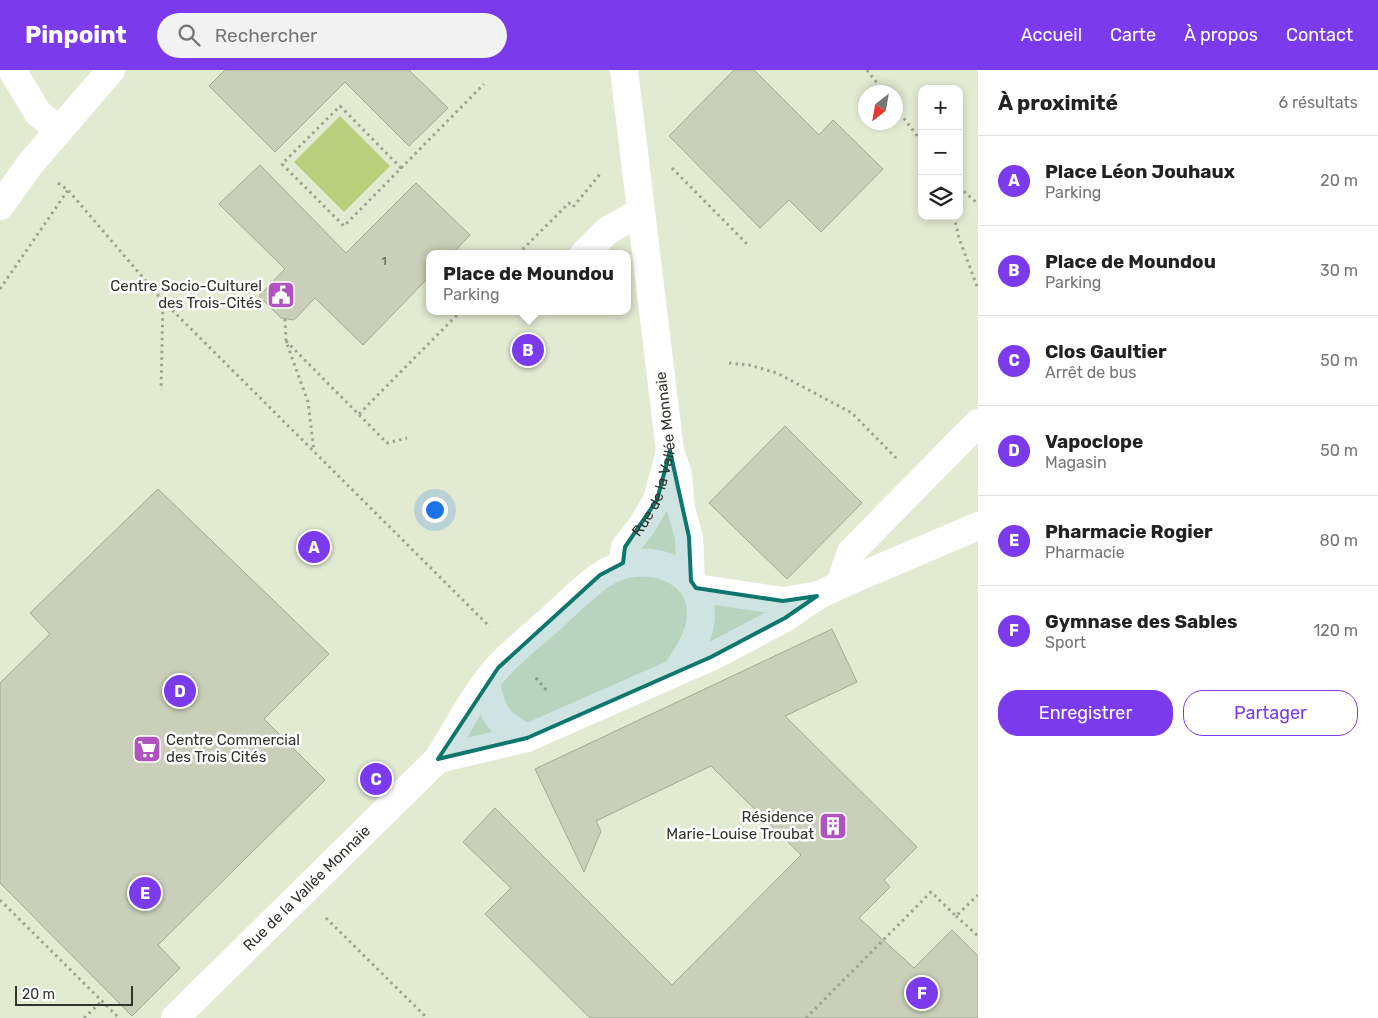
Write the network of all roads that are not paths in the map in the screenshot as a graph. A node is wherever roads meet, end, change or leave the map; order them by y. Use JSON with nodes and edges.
{"nodes":[{"id":1,"x":12,"y":70,"type":"edge"},
{"id":2,"x":111,"y":70,"type":"edge"},
{"id":3,"x":624,"y":70,"type":"edge"},
{"id":4,"x":59,"y":130,"type":"junction"},
{"id":5,"x":0,"y":206,"type":"edge"},
{"id":6,"x":640,"y":212,"type":"junction"},
{"id":7,"x":588,"y":250,"type":"edge"},
{"id":8,"x":978,"y":423,"type":"edge"},
{"id":9,"x":670,"y":451,"type":"junction"},
{"id":10,"x":978,"y":526,"type":"edge"},
{"id":11,"x":623,"y":563,"type":"junction"},
{"id":12,"x":693,"y":584,"type":"junction"},
{"id":13,"x":828,"y":590,"type":"junction"},
{"id":14,"x":677,"y":671,"type":"junction"},
{"id":15,"x":486,"y":684,"type":"junction"},
{"id":16,"x":527,"y":738,"type":"junction"},
{"id":17,"x":438,"y":759,"type":"junction"},
{"id":18,"x":175,"y":1018,"type":"edge"}],
"edges":[{"from":1,"to":4,"type":"street"},
{"from":2,"to":4,"type":"street"},
{"from":3,"to":6,"type":"street","name":"Rue de la Vallée Monnaie"},
{"from":4,"to":5,"type":"street"},
{"from":6,"to":7,"type":"street"},
{"from":6,"to":9,"type":"street","name":"Rue de la Vallée Monnaie"},
{"from":8,"to":13,"type":"street"},
{"from":9,"to":11,"type":"street","name":"Rue de la Vallée Monnaie"},
{"from":9,"to":12,"type":"street"},
{"from":10,"to":13,"type":"street"},
{"from":11,"to":12,"type":"street"},
{"from":11,"to":15,"type":"street","name":"Rue de la Vallée Monnaie"},
{"from":12,"to":13,"type":"street"},
{"from":12,"to":14,"type":"street"},
{"from":13,"to":14,"type":"street"},
{"from":14,"to":16,"type":"street"},
{"from":15,"to":16,"type":"street"},
{"from":15,"to":17,"type":"street","name":"Rue de la Vallée Monnaie"},
{"from":16,"to":17,"type":"street"},
{"from":17,"to":18,"type":"street","name":"Rue de la Vallée Monnaie"}]}
